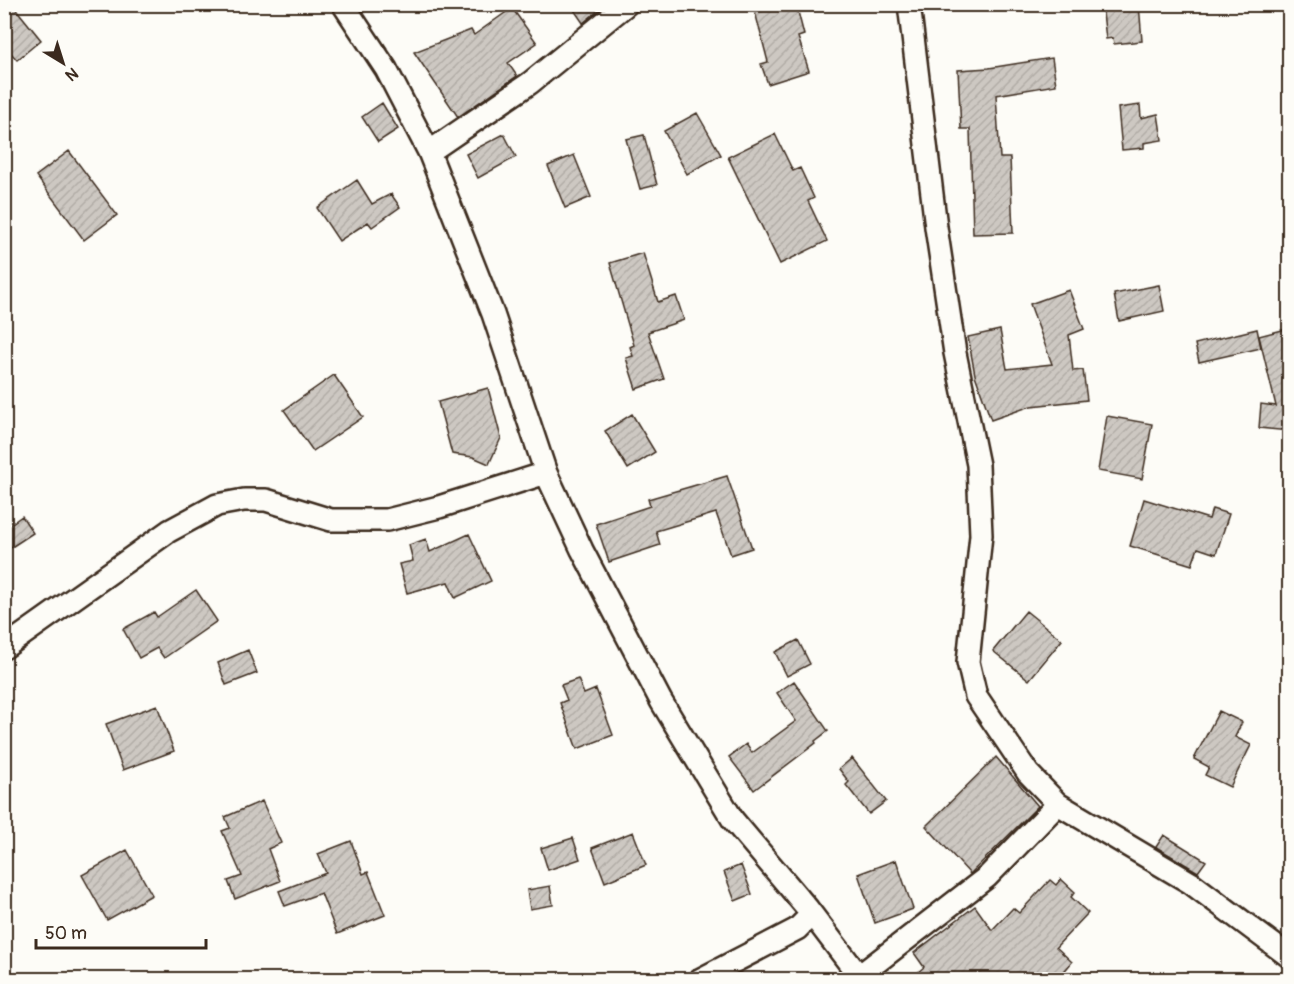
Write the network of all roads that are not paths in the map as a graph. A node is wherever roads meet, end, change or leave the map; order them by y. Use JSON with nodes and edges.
{"nodes":[{"id":1,"x":343,"y":4,"type":"edge"},
{"id":2,"x":627,"y":4,"type":"edge"},
{"id":3,"x":909,"y":4,"type":"edge"},
{"id":4,"x":429,"y":152,"type":"junction"},
{"id":5,"x":546,"y":473,"type":"junction"},
{"id":6,"x":4,"y":648,"type":"edge"},
{"id":7,"x":1058,"y":804,"type":"junction"},
{"id":8,"x":808,"y":909,"type":"junction"},
{"id":9,"x":1290,"y":957,"type":"edge"},
{"id":10,"x":860,"y":978,"type":"edge"},
{"id":11,"x":699,"y":980,"type":"edge"}],
"edges":[{"from":1,"to":4,"type":"street"},
{"from":2,"to":4,"type":"street"},
{"from":3,"to":7,"type":"street"},
{"from":4,"to":5,"type":"street"},
{"from":5,"to":6,"type":"street"},
{"from":5,"to":8,"type":"street"},
{"from":7,"to":9,"type":"street"},
{"from":7,"to":10,"type":"street"},
{"from":8,"to":10,"type":"street"},
{"from":8,"to":11,"type":"street"}]}
